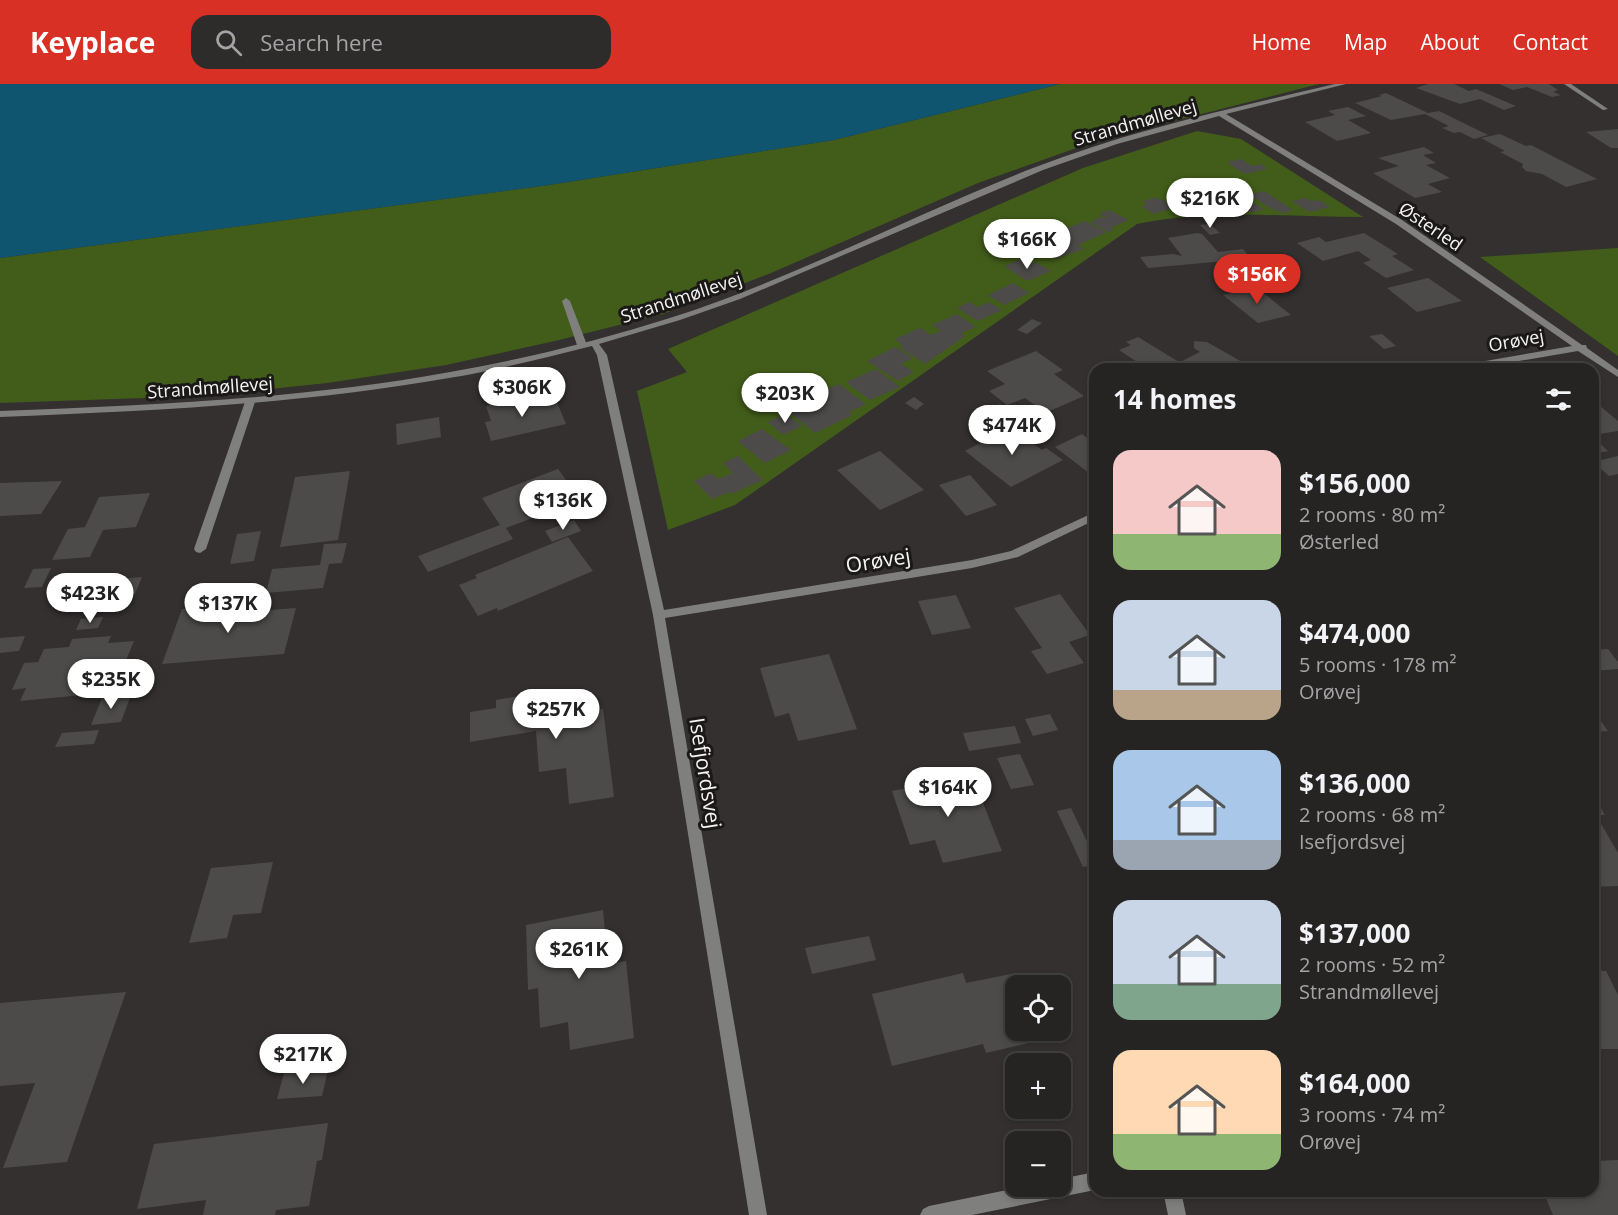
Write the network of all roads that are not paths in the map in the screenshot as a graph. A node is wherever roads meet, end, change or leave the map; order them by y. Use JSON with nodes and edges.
{"nodes":[{"id":1,"x":1343,"y":84,"type":"edge"},
{"id":2,"x":1567,"y":84,"type":"edge"},
{"id":3,"x":1605,"y":109,"type":"dead end"},
{"id":4,"x":1221,"y":114,"type":"junction"},
{"id":5,"x":566,"y":301,"type":"dead end"},
{"id":6,"x":588,"y":344,"type":"junction"},
{"id":7,"x":1583,"y":347,"type":"junction"},
{"id":8,"x":1491,"y":363,"type":"edge"},
{"id":9,"x":1618,"y":374,"type":"edge"},
{"id":10,"x":250,"y":402,"type":"junction"},
{"id":11,"x":0,"y":414,"type":"edge"},
{"id":12,"x":1089,"y":519,"type":"edge"},
{"id":13,"x":200,"y":549,"type":"dead end"},
{"id":14,"x":659,"y":615,"type":"junction"},
{"id":15,"x":1089,"y":1182,"type":"edge"},
{"id":16,"x":1173,"y":1197,"type":"edge"},
{"id":17,"x":758,"y":1215,"type":"edge"},
{"id":18,"x":929,"y":1215,"type":"edge"},
{"id":19,"x":1177,"y":1215,"type":"edge"}],
"edges":[{"from":1,"to":4,"type":"street","name":"Strandmøllevej"},
{"from":2,"to":3,"type":"street"},
{"from":4,"to":6,"type":"street","name":"Strandmøllevej"},
{"from":4,"to":7,"type":"street","name":"Østerled"},
{"from":5,"to":6,"type":"street","name":"Isefjordsvej"},
{"from":6,"to":10,"type":"street","name":"Strandmøllevej"},
{"from":6,"to":14,"type":"street","name":"Isefjordsvej"},
{"from":7,"to":8,"type":"street","name":"Orøvej"},
{"from":7,"to":9,"type":"street","name":"Østerled"},
{"from":10,"to":11,"type":"street","name":"Strandmøllevej"},
{"from":10,"to":13,"type":"street"},
{"from":12,"to":14,"type":"street","name":"Orøvej"},
{"from":14,"to":17,"type":"street","name":"Isefjordsvej"},
{"from":15,"to":18,"type":"street"},
{"from":16,"to":19,"type":"street"}]}
